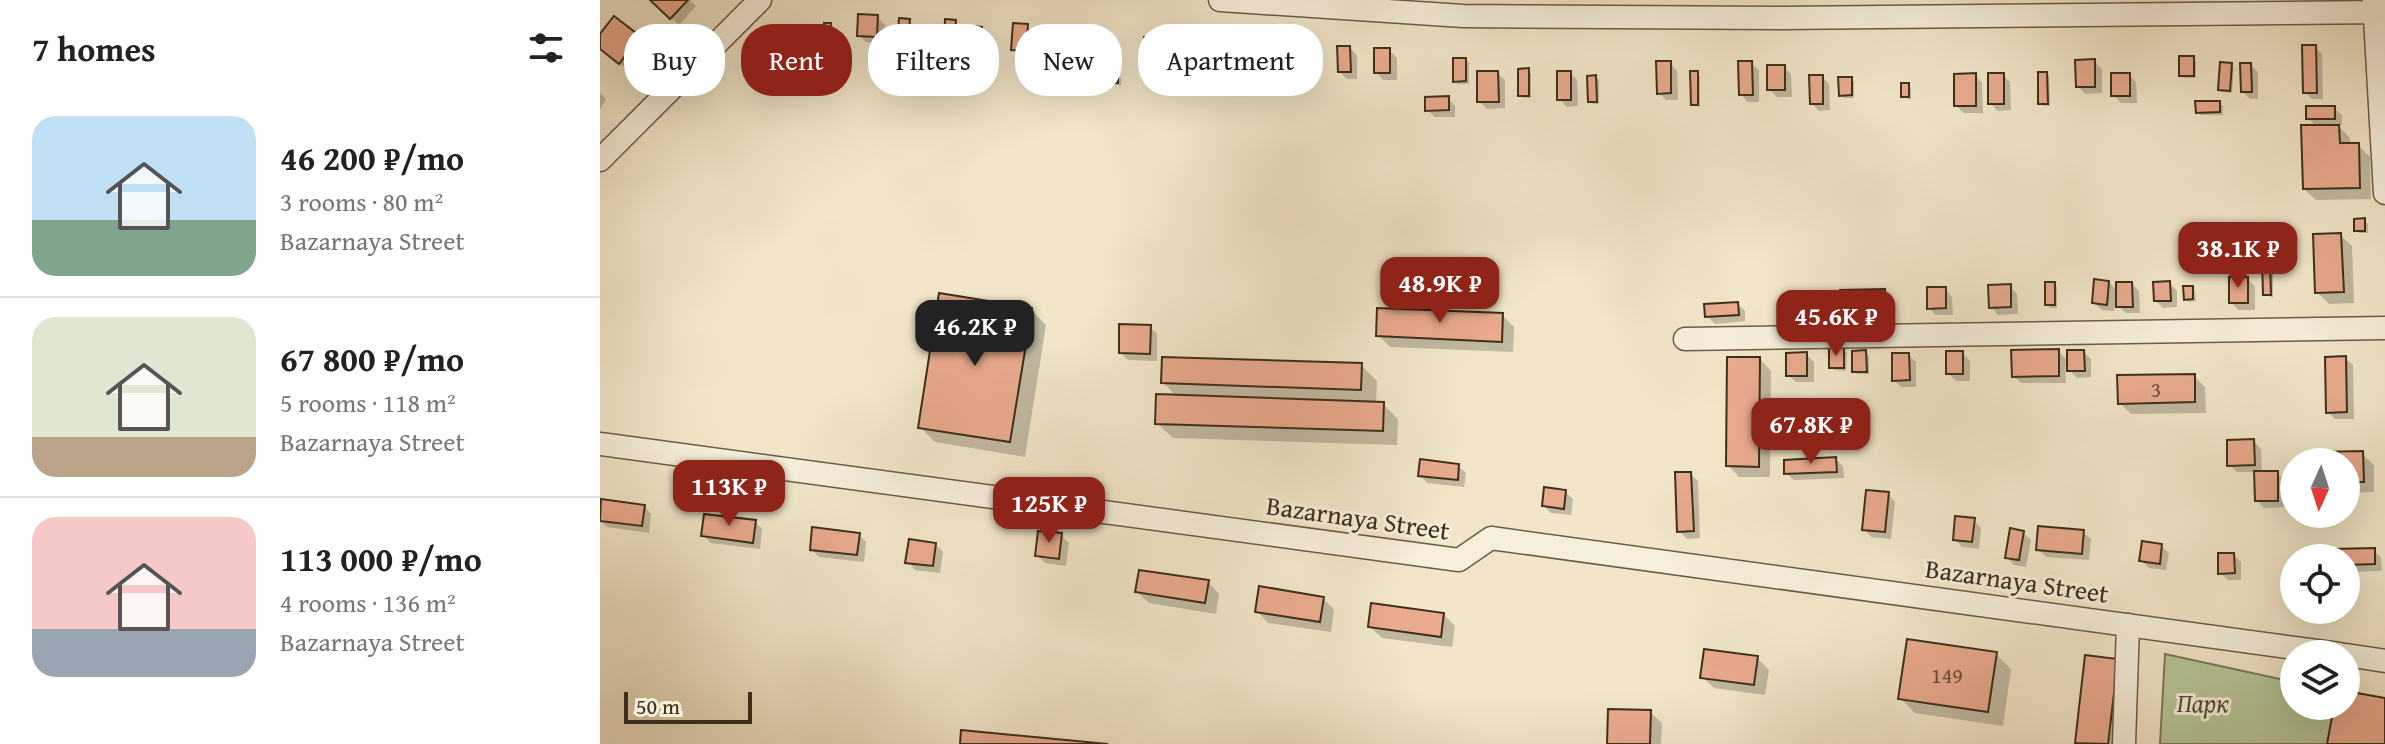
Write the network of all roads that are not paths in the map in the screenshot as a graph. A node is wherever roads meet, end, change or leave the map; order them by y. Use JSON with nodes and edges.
{"nodes":[{"id":1,"x":760,"y":0,"type":"edge"},
{"id":2,"x":1220,"y":0,"type":"edge"},
{"id":3,"x":2378,"y":8,"type":"edge"},
{"id":4,"x":1781,"y":9,"type":"edge"},
{"id":5,"x":600,"y":160,"type":"edge"},
{"id":6,"x":2385,"y":193,"type":"edge"},
{"id":7,"x":2385,"y":328,"type":"edge"},
{"id":8,"x":1685,"y":339,"type":"dead end"},
{"id":9,"x":600,"y":444,"type":"edge"},
{"id":10,"x":2128,"y":625,"type":"junction"},
{"id":11,"x":2280,"y":646,"type":"edge"},
{"id":12,"x":2360,"y":657,"type":"edge"},
{"id":13,"x":2385,"y":661,"type":"edge"},
{"id":14,"x":2124,"y":744,"type":"edge"}],
"edges":[{"from":1,"to":5,"type":"street"},
{"from":2,"to":4,"type":"street"},
{"from":3,"to":4,"type":"street"},
{"from":3,"to":6,"type":"street"},
{"from":7,"to":8,"type":"street"},
{"from":9,"to":10,"type":"street","name":"Bazarnaya Street"},
{"from":10,"to":11,"type":"street","name":"Bazarnaya Street"},
{"from":10,"to":14,"type":"street"},
{"from":12,"to":13,"type":"street"}]}
